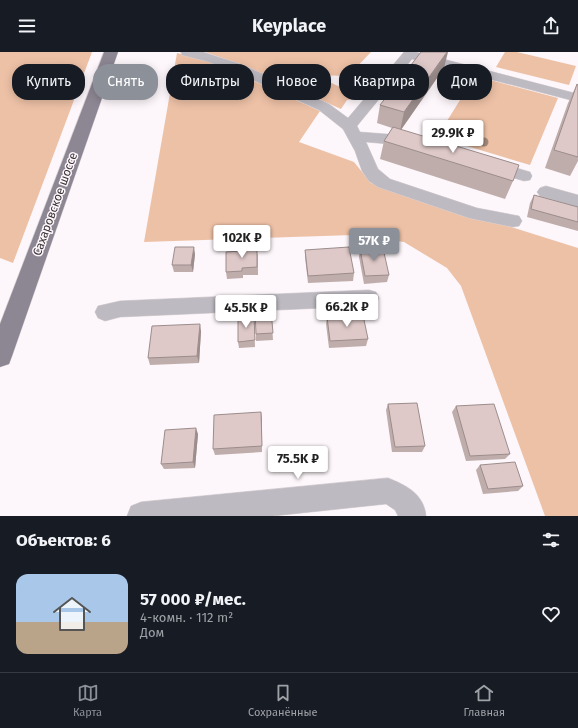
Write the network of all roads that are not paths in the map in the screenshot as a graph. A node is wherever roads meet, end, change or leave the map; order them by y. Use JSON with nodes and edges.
{"nodes":[{"id":1,"x":187,"y":52,"type":"edge"},
{"id":2,"x":112,"y":53,"type":"edge"},
{"id":3,"x":446,"y":58,"type":"edge"},
{"id":4,"x":578,"y":98,"type":"edge"},
{"id":5,"x":351,"y":131,"type":"junction"},
{"id":6,"x":423,"y":144,"type":"edge"},
{"id":7,"x":474,"y":160,"type":"edge"},
{"id":8,"x":524,"y":176,"type":"dead end"},
{"id":9,"x":546,"y":192,"type":"dead end"},
{"id":10,"x":578,"y":201,"type":"edge"},
{"id":11,"x":513,"y":221,"type":"dead end"},
{"id":12,"x":368,"y":298,"type":"dead end"},
{"id":13,"x":105,"y":312,"type":"dead end"},
{"id":14,"x":0,"y":356,"type":"edge"},
{"id":15,"x":141,"y":516,"type":"edge"},
{"id":16,"x":412,"y":516,"type":"edge"}],
"edges":[{"from":1,"to":5,"type":"street"},
{"from":2,"to":14,"type":"main road","name":"Сахаровское шоссе"},
{"from":3,"to":4,"type":"street"},
{"from":3,"to":5,"type":"street"},
{"from":5,"to":6,"type":"street"},
{"from":5,"to":11,"type":"street"},
{"from":7,"to":8,"type":"street"},
{"from":9,"to":10,"type":"street"},
{"from":12,"to":13,"type":"street"},
{"from":15,"to":16,"type":"street"}]}
